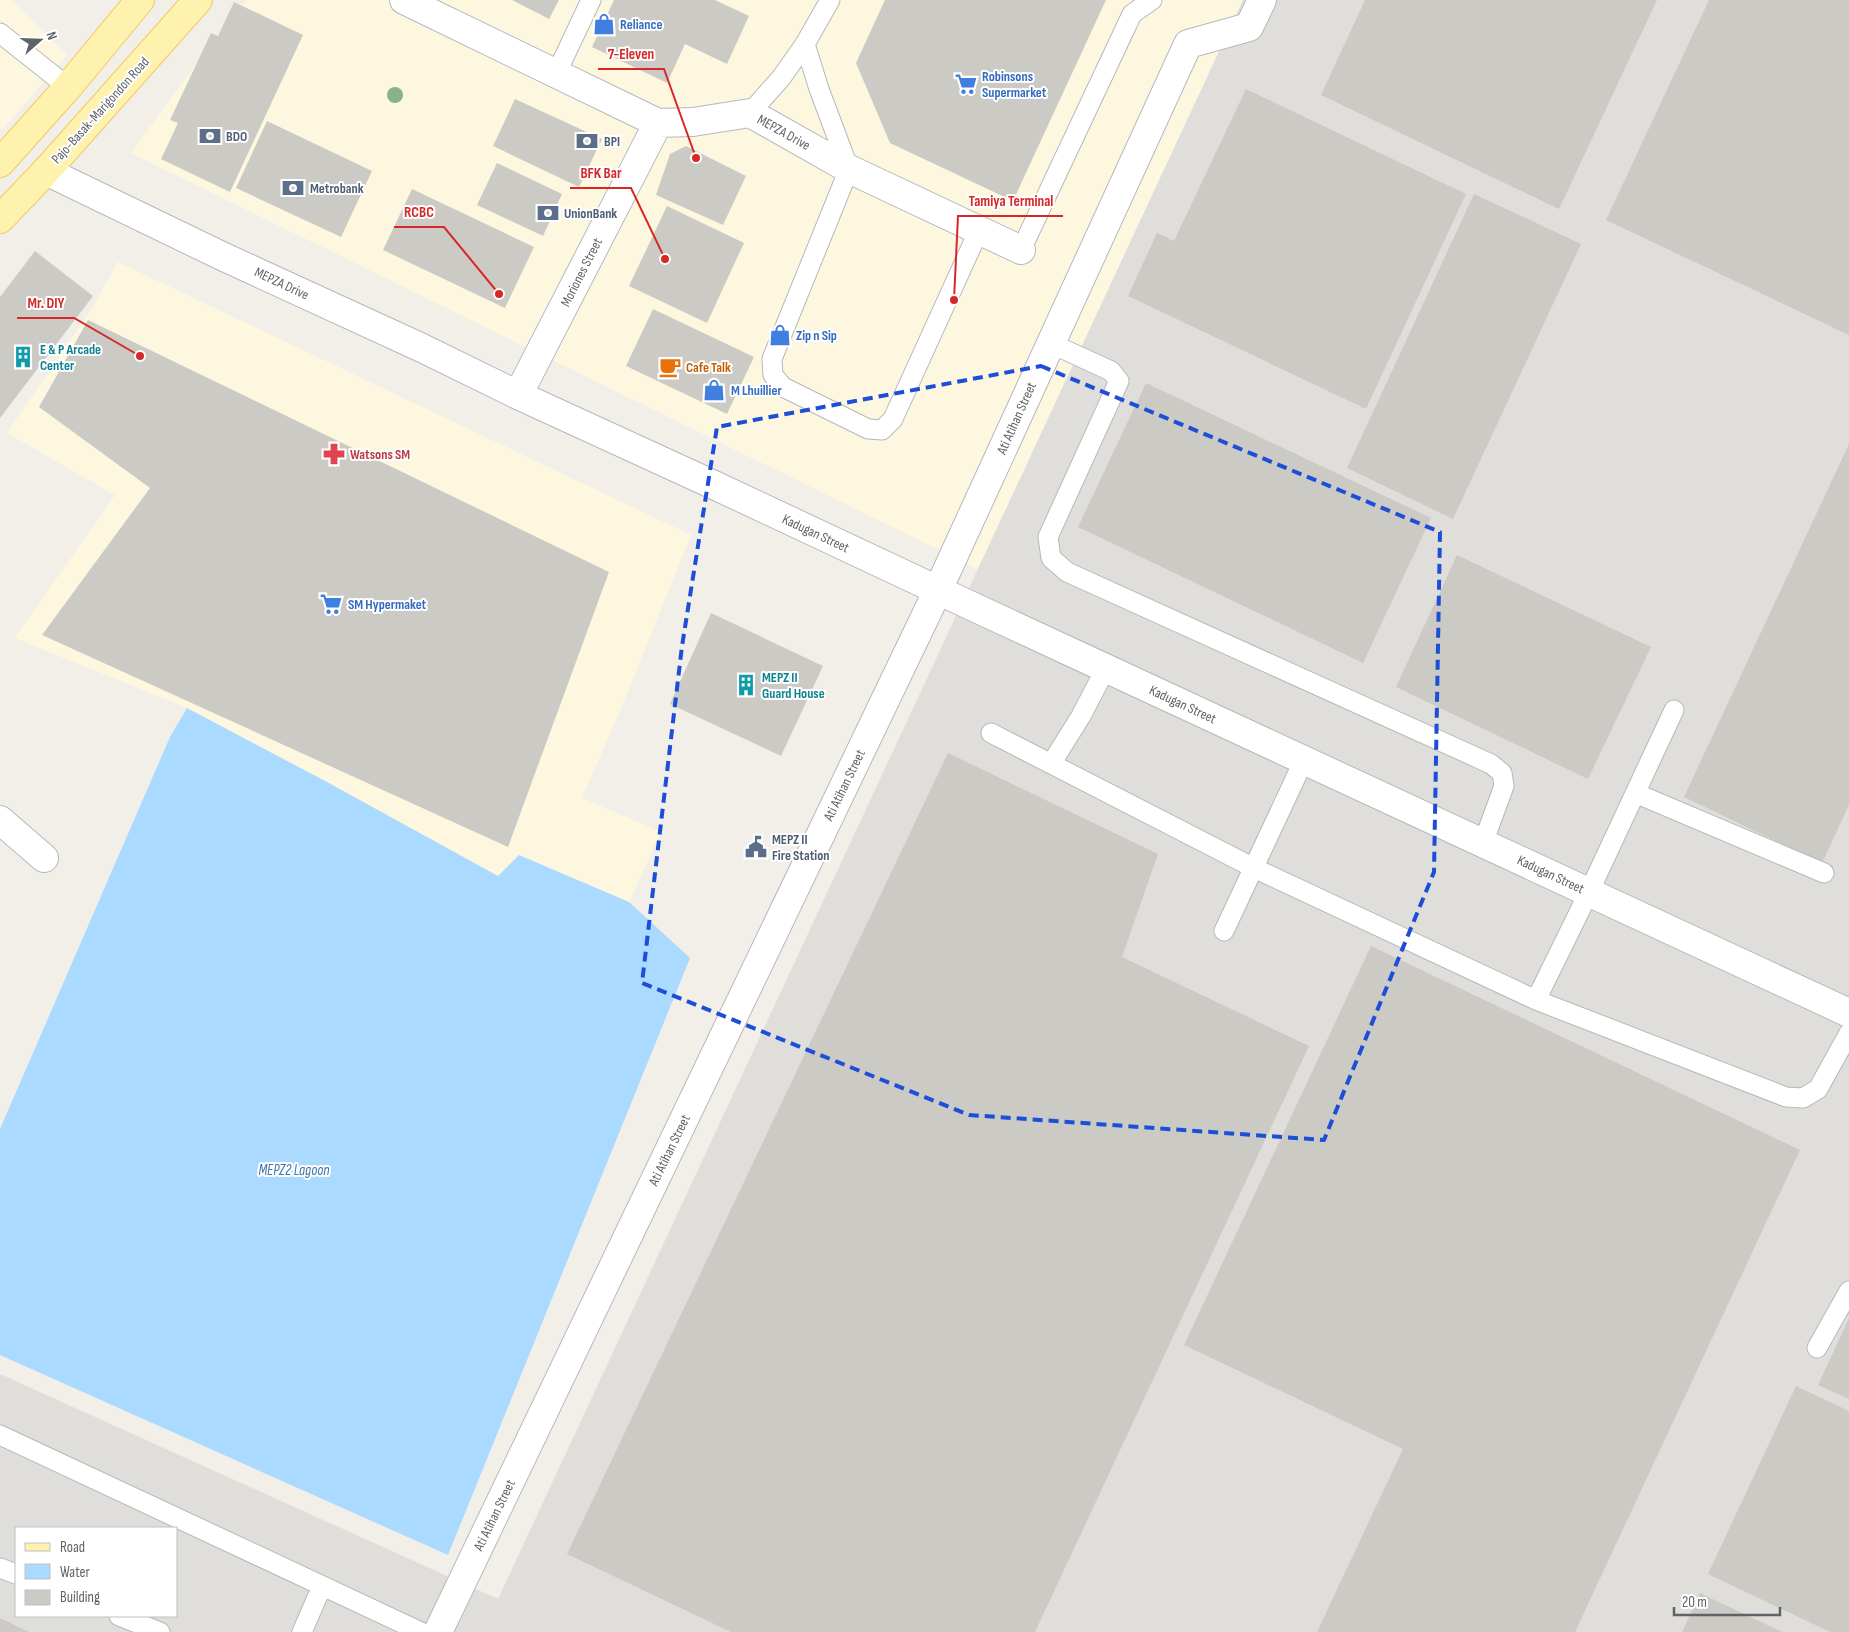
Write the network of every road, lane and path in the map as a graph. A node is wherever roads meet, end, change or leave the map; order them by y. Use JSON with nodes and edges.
{"nodes":[{"id":1,"x":140,"y":0,"type":"edge"},
{"id":2,"x":198,"y":0,"type":"edge"},
{"id":3,"x":404,"y":0,"type":"edge"},
{"id":4,"x":591,"y":0,"type":"edge"},
{"id":5,"x":830,"y":0,"type":"edge"},
{"id":6,"x":1152,"y":0,"type":"edge"},
{"id":7,"x":1262,"y":0,"type":"edge"},
{"id":8,"x":0,"y":33,"type":"edge"},
{"id":9,"x":805,"y":44,"type":"junction"},
{"id":10,"x":556,"y":72,"type":"junction"},
{"id":11,"x":68,"y":87,"type":"junction"},
{"id":12,"x":750,"y":113,"type":"junction"},
{"id":13,"x":658,"y":123,"type":"junction"},
{"id":14,"x":0,"y":163,"type":"edge"},
{"id":15,"x":849,"y":169,"type":"junction"},
{"id":16,"x":46,"y":171,"type":"junction"},
{"id":17,"x":0,"y":218,"type":"edge"},
{"id":18,"x":979,"y":230,"type":"junction"},
{"id":19,"x":1021,"y":250,"type":"joint"},
{"id":20,"x":1050,"y":343,"type":"junction"},
{"id":21,"x":518,"y":395,"type":"junction"},
{"id":22,"x":938,"y":590,"type":"junction"},
{"id":23,"x":1106,"y":668,"type":"junction"},
{"id":24,"x":1674,"y":710,"type":"dead end"},
{"id":25,"x":991,"y":734,"type":"dead end"},
{"id":26,"x":1304,"y":760,"type":"junction"},
{"id":27,"x":1051,"y":764,"type":"junction"},
{"id":28,"x":1635,"y":793,"type":"junction"},
{"id":29,"x":0,"y":820,"type":"edge"},
{"id":30,"x":1483,"y":843,"type":"junction"},
{"id":31,"x":44,"y":858,"type":"dead end"},
{"id":32,"x":1254,"y":868,"type":"junction"},
{"id":33,"x":1824,"y":873,"type":"dead end"},
{"id":34,"x":1589,"y":892,"type":"junction"},
{"id":35,"x":1224,"y":931,"type":"dead end"},
{"id":36,"x":1536,"y":1000,"type":"junction"},
{"id":37,"x":1849,"y":1012,"type":"edge"},
{"id":38,"x":1849,"y":1033,"type":"edge"},
{"id":39,"x":1849,"y":1291,"type":"edge"},
{"id":40,"x":1817,"y":1348,"type":"dead end"},
{"id":41,"x":0,"y":1435,"type":"edge"},
{"id":42,"x":0,"y":1568,"type":"edge"},
{"id":43,"x":15,"y":1574,"type":"edge"},
{"id":44,"x":322,"y":1586,"type":"junction"},
{"id":45,"x":122,"y":1617,"type":"edge"},
{"id":46,"x":160,"y":1632,"type":"edge"},
{"id":47,"x":302,"y":1632,"type":"edge"},
{"id":48,"x":421,"y":1632,"type":"edge"},
{"id":49,"x":438,"y":1632,"type":"edge"}],
"edges":[{"from":1,"to":11,"type":"main road"},
{"from":2,"to":16,"type":"main road","name":"Pajo-Basak-Marigondon Road"},
{"from":3,"to":10,"type":"street","name":"MEPZA Drive"},
{"from":4,"to":10,"type":"lane"},
{"from":5,"to":9,"type":"lane"},
{"from":6,"to":19,"type":"lane"},
{"from":7,"to":20,"type":"street","name":"Ati Atihan Street"},
{"from":8,"to":11,"type":"lane"},
{"from":9,"to":12,"type":"lane"},
{"from":9,"to":15,"type":"lane"},
{"from":10,"to":13,"type":"street","name":"MEPZA Drive"},
{"from":11,"to":14,"type":"main road"},
{"from":12,"to":13,"type":"street","name":"MEPZA Drive"},
{"from":12,"to":15,"type":"street","name":"MEPZA Drive"},
{"from":13,"to":21,"type":"street","name":"Moriones Street"},
{"from":15,"to":18,"type":"street","name":"MEPZA Drive"},
{"from":15,"to":18,"type":"lane"},
{"from":16,"to":17,"type":"main road","name":"Pajo-Basak-Marigondon Road"},
{"from":16,"to":21,"type":"street","name":"MEPZA Drive"},
{"from":18,"to":19,"type":"street","name":"MEPZA Drive"},
{"from":20,"to":22,"type":"street","name":"Ati Atihan Street"},
{"from":20,"to":30,"type":"lane"},
{"from":21,"to":22,"type":"street","name":"Kadugan Street"},
{"from":22,"to":23,"type":"street","name":"Kadugan Street"},
{"from":22,"to":49,"type":"street","name":"Ati Atihan Street"},
{"from":23,"to":26,"type":"street","name":"Kadugan Street"},
{"from":23,"to":27,"type":"lane"},
{"from":24,"to":28,"type":"lane"},
{"from":25,"to":27,"type":"lane"},
{"from":26,"to":30,"type":"street","name":"Kadugan Street"},
{"from":26,"to":32,"type":"lane"},
{"from":27,"to":32,"type":"lane"},
{"from":28,"to":33,"type":"lane"},
{"from":28,"to":34,"type":"lane"},
{"from":29,"to":31,"type":"street"},
{"from":30,"to":34,"type":"street","name":"Kadugan Street"},
{"from":32,"to":35,"type":"lane"},
{"from":32,"to":36,"type":"lane"},
{"from":34,"to":36,"type":"lane"},
{"from":34,"to":37,"type":"street","name":"Kadugan Street"},
{"from":36,"to":38,"type":"lane"},
{"from":39,"to":40,"type":"lane"},
{"from":41,"to":44,"type":"lane"},
{"from":42,"to":43,"type":"lane"},
{"from":44,"to":47,"type":"lane"},
{"from":44,"to":48,"type":"lane"},
{"from":45,"to":46,"type":"lane"}]}
